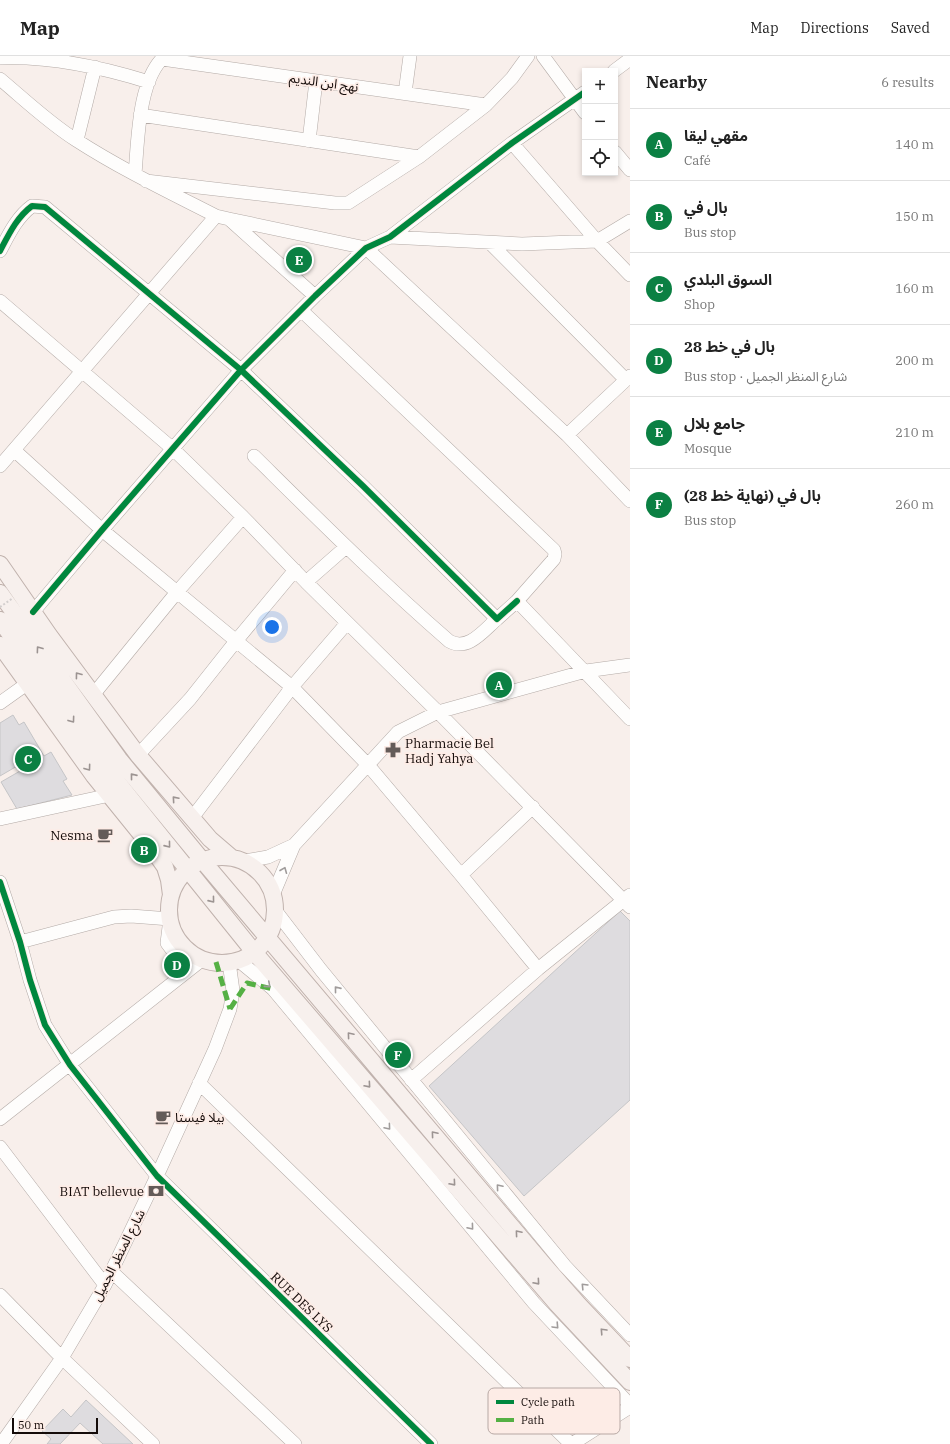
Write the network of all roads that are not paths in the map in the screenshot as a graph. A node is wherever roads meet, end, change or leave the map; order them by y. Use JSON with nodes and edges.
{"nodes":[{"id":1,"x":410,"y":56,"type":"edge"},
{"id":2,"x":528,"y":56,"type":"edge"},
{"id":3,"x":543,"y":56,"type":"edge"},
{"id":4,"x":164,"y":57,"type":"edge"},
{"id":5,"x":0,"y":58,"type":"edge"},
{"id":6,"x":630,"y":59,"type":"edge"},
{"id":7,"x":95,"y":68,"type":"junction"},
{"id":8,"x":618,"y":68,"type":"edge"},
{"id":9,"x":0,"y":79,"type":"edge"},
{"id":10,"x":316,"y":81,"type":"junction"},
{"id":11,"x":149,"y":82,"type":"junction"},
{"id":12,"x":405,"y":93,"type":"junction"},
{"id":13,"x":580,"y":95,"type":"edge"},
{"id":14,"x":486,"y":105,"type":"junction"},
{"id":15,"x":140,"y":115,"type":"junction"},
{"id":16,"x":77,"y":140,"type":"junction"},
{"id":17,"x":309,"y":141,"type":"junction"},
{"id":18,"x":512,"y":143,"type":"junction"},
{"id":19,"x":618,"y":156,"type":"edge"},
{"id":20,"x":419,"y":157,"type":"junction"},
{"id":21,"x":630,"y":170,"type":"edge"},
{"id":22,"x":140,"y":177,"type":"junction"},
{"id":23,"x":216,"y":216,"type":"junction"},
{"id":24,"x":229,"y":219,"type":"junction"},
{"id":25,"x":630,"y":221,"type":"edge"},
{"id":26,"x":390,"y":237,"type":"junction"},
{"id":27,"x":597,"y":241,"type":"junction"},
{"id":28,"x":490,"y":243,"type":"junction"},
{"id":29,"x":366,"y":248,"type":"junction"},
{"id":30,"x":0,"y":251,"type":"edge"},
{"id":31,"x":630,"y":275,"type":"edge"},
{"id":32,"x":149,"y":293,"type":"junction"},
{"id":33,"x":315,"y":296,"type":"junction"},
{"id":34,"x":0,"y":301,"type":"edge"},
{"id":35,"x":302,"y":310,"type":"junction"},
{"id":36,"x":82,"y":370,"type":"junction"},
{"id":37,"x":242,"y":370,"type":"junction"},
{"id":38,"x":628,"y":378,"type":"edge"},
{"id":39,"x":567,"y":435,"type":"junction"},
{"id":40,"x":173,"y":449,"type":"junction"},
{"id":41,"x":14,"y":450,"type":"junction"},
{"id":42,"x":254,"y":456,"type":"dead end"},
{"id":43,"x":0,"y":466,"type":"edge"},
{"id":44,"x":630,"y":500,"type":"edge"},
{"id":45,"x":243,"y":517,"type":"junction"},
{"id":46,"x":102,"y":530,"type":"junction"},
{"id":47,"x":346,"y":547,"type":"junction"},
{"id":48,"x":0,"y":564,"type":"edge"},
{"id":49,"x":295,"y":570,"type":"junction"},
{"id":50,"x":306,"y":582,"type":"junction"},
{"id":51,"x":177,"y":592,"type":"junction"},
{"id":52,"x":6,"y":596,"type":"edge"},
{"id":53,"x":517,"y":601,"type":"junction"},
{"id":54,"x":33,"y":612,"type":"junction"},
{"id":55,"x":497,"y":619,"type":"junction"},
{"id":56,"x":0,"y":620,"type":"edge"},
{"id":57,"x":347,"y":623,"type":"junction"},
{"id":58,"x":236,"y":641,"type":"junction"},
{"id":59,"x":0,"y":645,"type":"edge"},
{"id":60,"x":630,"y":665,"type":"edge"},
{"id":61,"x":586,"y":672,"type":"junction"},
{"id":62,"x":28,"y":683,"type":"junction"},
{"id":63,"x":292,"y":687,"type":"junction"},
{"id":64,"x":93,"y":695,"type":"junction"},
{"id":65,"x":0,"y":703,"type":"edge"},
{"id":66,"x":438,"y":712,"type":"junction"},
{"id":67,"x":630,"y":719,"type":"edge"},
{"id":68,"x":138,"y":755,"type":"junction"},
{"id":69,"x":368,"y":765,"type":"junction"},
{"id":70,"x":110,"y":795,"type":"junction"},
{"id":71,"x":0,"y":806,"type":"edge"},
{"id":72,"x":533,"y":807,"type":"junction"},
{"id":73,"x":4,"y":818,"type":"edge"},
{"id":74,"x":192,"y":818,"type":"junction"},
{"id":75,"x":294,"y":845,"type":"junction"},
{"id":76,"x":238,"y":859,"type":"junction"},
{"id":77,"x":202,"y":860,"type":"junction"},
{"id":78,"x":188,"y":869,"type":"junction"},
{"id":79,"x":461,"y":875,"type":"junction"},
{"id":80,"x":0,"y":882,"type":"edge"},
{"id":81,"x":171,"y":895,"type":"junction"},
{"id":82,"x":628,"y":901,"type":"edge"},
{"id":83,"x":274,"y":903,"type":"junction"},
{"id":84,"x":170,"y":919,"type":"junction"},
{"id":85,"x":268,"y":937,"type":"junction"},
{"id":86,"x":20,"y":942,"type":"junction"},
{"id":87,"x":254,"y":952,"type":"junction"},
{"id":88,"x":203,"y":959,"type":"junction"},
{"id":89,"x":233,"y":961,"type":"junction"},
{"id":90,"x":538,"y":969,"type":"junction"},
{"id":91,"x":70,"y":1064,"type":"junction"},
{"id":92,"x":411,"y":1080,"type":"junction"},
{"id":93,"x":199,"y":1083,"type":"junction"},
{"id":94,"x":0,"y":1119,"type":"edge"},
{"id":95,"x":0,"y":1148,"type":"edge"},
{"id":96,"x":157,"y":1176,"type":"junction"},
{"id":97,"x":111,"y":1271,"type":"junction"},
{"id":98,"x":104,"y":1285,"type":"junction"},
{"id":99,"x":0,"y":1295,"type":"edge"},
{"id":100,"x":630,"y":1335,"type":"edge"},
{"id":101,"x":62,"y":1358,"type":"junction"},
{"id":102,"x":630,"y":1359,"type":"edge"},
{"id":103,"x":630,"y":1382,"type":"edge"},
{"id":104,"x":514,"y":1388,"type":"edge"},
{"id":105,"x":613,"y":1388,"type":"edge"},
{"id":106,"x":620,"y":1395,"type":"edge"},
{"id":107,"x":630,"y":1406,"type":"edge"},
{"id":108,"x":620,"y":1413,"type":"edge"},
{"id":109,"x":562,"y":1434,"type":"edge"},
{"id":110,"x":587,"y":1434,"type":"edge"},
{"id":111,"x":4,"y":1437,"type":"edge"},
{"id":112,"x":153,"y":1444,"type":"edge"},
{"id":113,"x":295,"y":1444,"type":"edge"},
{"id":114,"x":430,"y":1444,"type":"edge"},
{"id":115,"x":572,"y":1444,"type":"edge"}],
"edges":[{"from":1,"to":12,"type":"street"},
{"from":2,"to":14,"type":"street"},
{"from":3,"to":13,"type":"street"},
{"from":4,"to":10,"type":"street","name":"نهج ابن النديم"},
{"from":4,"to":11,"type":"street"},
{"from":5,"to":7,"type":"street"},
{"from":6,"to":8,"type":"street"},
{"from":7,"to":11,"type":"street"},
{"from":7,"to":16,"type":"street"},
{"from":9,"to":16,"type":"street"},
{"from":10,"to":12,"type":"street","name":"نهج ابن النديم"},
{"from":10,"to":17,"type":"street"},
{"from":11,"to":15,"type":"street"},
{"from":12,"to":14,"type":"street","name":"نهج ابن النديم"},
{"from":13,"to":18,"type":"street"},
{"from":14,"to":20,"type":"street"},
{"from":15,"to":17,"type":"street"},
{"from":15,"to":22,"type":"street"},
{"from":16,"to":22,"type":"street"},
{"from":17,"to":20,"type":"street"},
{"from":18,"to":26,"type":"street"},
{"from":18,"to":27,"type":"street"},
{"from":19,"to":21,"type":"street"},
{"from":20,"to":22,"type":"street"},
{"from":22,"to":23,"type":"street"},
{"from":23,"to":24,"type":"street"},
{"from":23,"to":32,"type":"street"},
{"from":24,"to":29,"type":"street"},
{"from":24,"to":33,"type":"street"},
{"from":25,"to":27,"type":"street"},
{"from":26,"to":28,"type":"street"},
{"from":26,"to":29,"type":"street"},
{"from":27,"to":28,"type":"street"},
{"from":27,"to":31,"type":"street"},
{"from":28,"to":38,"type":"street"},
{"from":29,"to":33,"type":"street"},
{"from":29,"to":39,"type":"street"},
{"from":30,"to":32,"type":"street"},
{"from":32,"to":36,"type":"street"},
{"from":32,"to":37,"type":"street"},
{"from":33,"to":35,"type":"street"},
{"from":34,"to":36,"type":"street"},
{"from":35,"to":37,"type":"street"},
{"from":35,"to":53,"type":"street"},
{"from":36,"to":40,"type":"street"},
{"from":36,"to":41,"type":"street"},
{"from":37,"to":40,"type":"street"},
{"from":37,"to":55,"type":"street"},
{"from":38,"to":39,"type":"street"},
{"from":39,"to":44,"type":"street"},
{"from":40,"to":45,"type":"street"},
{"from":40,"to":46,"type":"street"},
{"from":41,"to":43,"type":"street"},
{"from":41,"to":46,"type":"street"},
{"from":42,"to":47,"type":"street"},
{"from":45,"to":49,"type":"street"},
{"from":45,"to":51,"type":"street"},
{"from":46,"to":51,"type":"street"},
{"from":46,"to":54,"type":"street"},
{"from":47,"to":50,"type":"street"},
{"from":47,"to":55,"type":"street"},
{"from":48,"to":54,"type":"main road"},
{"from":49,"to":50,"type":"street"},
{"from":49,"to":58,"type":"street"},
{"from":50,"to":57,"type":"street"},
{"from":51,"to":58,"type":"street"},
{"from":51,"to":64,"type":"street"},
{"from":77,"to":52,"type":"main road","one_way":true},
{"from":53,"to":55,"type":"street"},
{"from":53,"to":61,"type":"street"},
{"from":64,"to":54,"type":"main road","one_way":true},
{"from":56,"to":78,"type":"main road","one_way":true},
{"from":57,"to":63,"type":"street"},
{"from":57,"to":66,"type":"street"},
{"from":58,"to":63,"type":"street"},
{"from":58,"to":68,"type":"street"},
{"from":59,"to":62,"type":"main road"},
{"from":60,"to":61,"type":"street"},
{"from":61,"to":66,"type":"street"},
{"from":61,"to":67,"type":"street"},
{"from":62,"to":65,"type":"street"},
{"from":62,"to":70,"type":"main road","one_way":true},
{"from":63,"to":69,"type":"street"},
{"from":63,"to":74,"type":"street"},
{"from":64,"to":68,"type":"main road"},
{"from":66,"to":69,"type":"street"},
{"from":66,"to":72,"type":"street"},
{"from":74,"to":68,"type":"main road","one_way":true},
{"from":69,"to":75,"type":"street"},
{"from":69,"to":79,"type":"street"},
{"from":70,"to":73,"type":"street"},
{"from":70,"to":81,"type":"main road"},
{"from":71,"to":73,"type":"street"},
{"from":72,"to":79,"type":"street"},
{"from":72,"to":82,"type":"street"},
{"from":74,"to":76,"type":"main road"},
{"from":75,"to":76,"type":"street"},
{"from":83,"to":75,"type":"street","one_way":true},
{"from":76,"to":77,"type":"main road"},
{"from":76,"to":83,"type":"main road"},
{"from":77,"to":78,"type":"main road"},
{"from":77,"to":85,"type":"main road"},
{"from":78,"to":81,"type":"main road"},
{"from":78,"to":87,"type":"main road","one_way":true},
{"from":79,"to":90,"type":"street"},
{"from":80,"to":86,"type":"street","name":"RUE DES LYS"},
{"from":81,"to":84,"type":"main road"},
{"from":82,"to":90,"type":"street"},
{"from":83,"to":85,"type":"main road"},
{"from":92,"to":83,"type":"street","one_way":true},
{"from":84,"to":86,"type":"street"},
{"from":84,"to":88,"type":"main road"},
{"from":85,"to":87,"type":"main road"},
{"from":102,"to":85,"type":"main road","one_way":true},
{"from":86,"to":91,"type":"street","name":"RUE DES LYS"},
{"from":87,"to":89,"type":"main road"},
{"from":87,"to":103,"type":"main road","one_way":true},
{"from":88,"to":89,"type":"main road"},
{"from":88,"to":91,"type":"street"},
{"from":89,"to":93,"type":"street","name":"شارع المنظر الجميل"},
{"from":89,"to":105,"type":"street","one_way":true},
{"from":90,"to":92,"type":"street"},
{"from":91,"to":94,"type":"street"},
{"from":91,"to":96,"type":"street","name":"RUE DES LYS"},
{"from":100,"to":92,"type":"street","one_way":true},
{"from":93,"to":96,"type":"street","name":"شارع المنظر الجميل"},
{"from":93,"to":104,"type":"street"},
{"from":95,"to":98,"type":"street"},
{"from":96,"to":97,"type":"street","name":"شارع المنظر الجميل"},
{"from":96,"to":114,"type":"street","name":"RUE DES LYS"},
{"from":97,"to":98,"type":"street","name":"شارع المنظر الجميل"},
{"from":97,"to":113,"type":"street"},
{"from":98,"to":101,"type":"street","name":"شارع المنظر الجميل"},
{"from":99,"to":101,"type":"street"},
{"from":101,"to":111,"type":"street","name":"شارع المنظر الجميل"},
{"from":101,"to":112,"type":"street"},
{"from":106,"to":107,"type":"street","one_way":true},
{"from":107,"to":108,"type":"street"},
{"from":109,"to":115,"type":"street"},
{"from":110,"to":115,"type":"street"}]}
